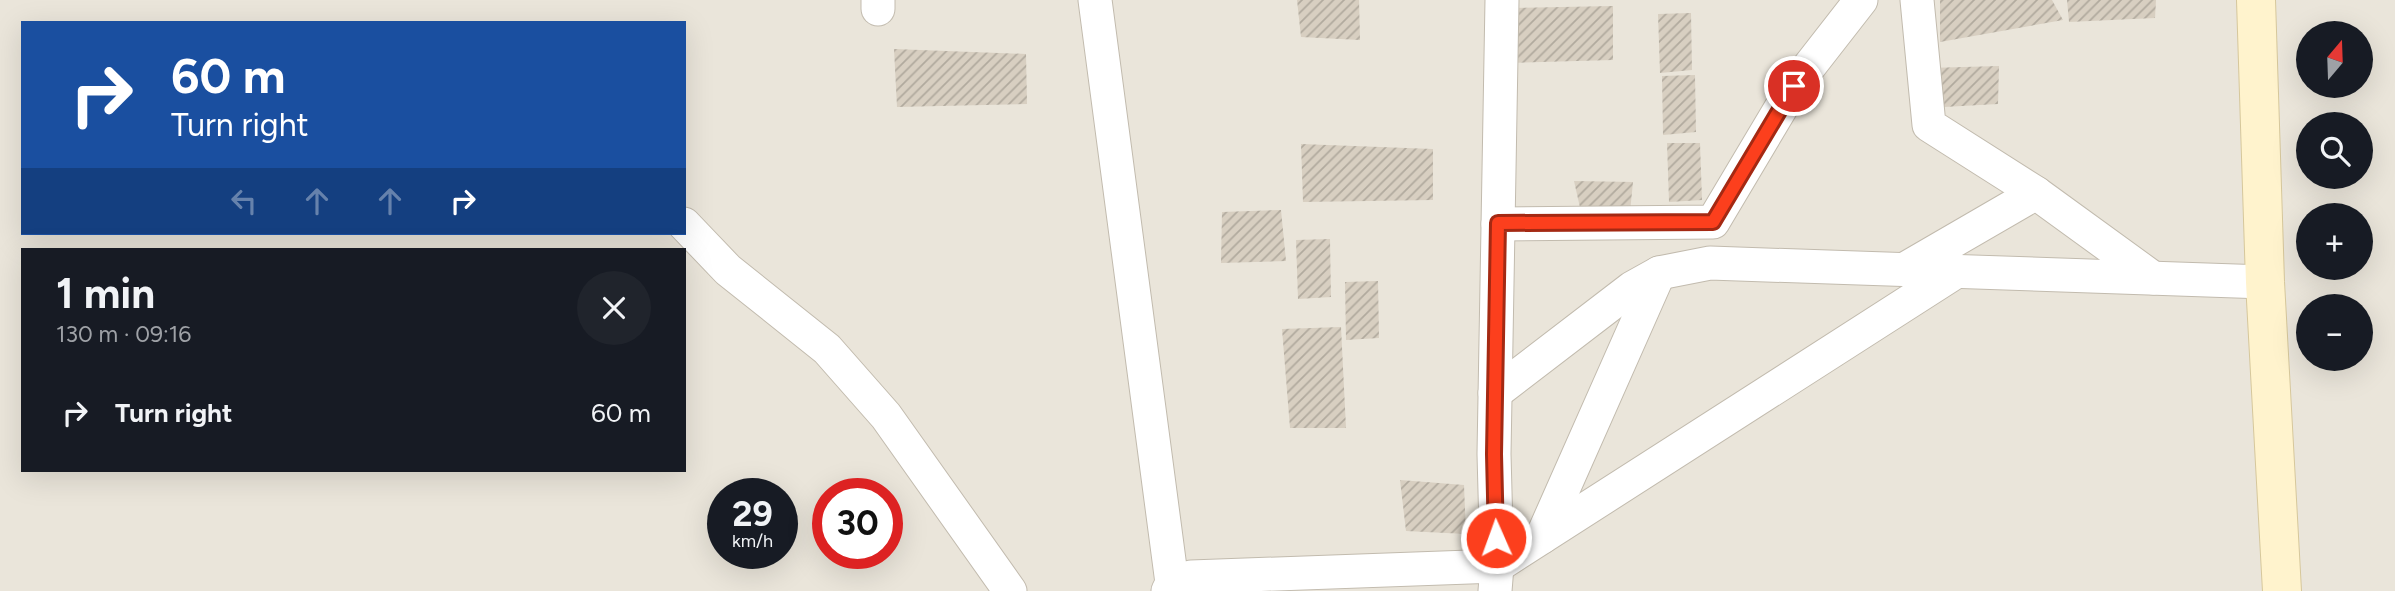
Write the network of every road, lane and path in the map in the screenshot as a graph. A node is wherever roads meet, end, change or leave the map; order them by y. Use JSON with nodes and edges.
{"nodes":[{"id":1,"x":1095,"y":0,"type":"edge"},
{"id":2,"x":1502,"y":0,"type":"edge"},
{"id":3,"x":1861,"y":0,"type":"edge"},
{"id":4,"x":1917,"y":0,"type":"edge"},
{"id":5,"x":2256,"y":0,"type":"edge"},
{"id":6,"x":2036,"y":193,"type":"junction"},
{"id":7,"x":1498,"y":223,"type":"junction"},
{"id":8,"x":686,"y":226,"type":"edge"},
{"id":9,"x":1905,"y":270,"type":"junction"},
{"id":10,"x":1957,"y":271,"type":"junction"},
{"id":11,"x":1659,"y":273,"type":"junction"},
{"id":12,"x":2153,"y":278,"type":"junction"},
{"id":13,"x":2265,"y":282,"type":"junction"},
{"id":14,"x":1495,"y":393,"type":"junction"},
{"id":15,"x":1542,"y":537,"type":"junction"},
{"id":16,"x":1496,"y":579,"type":"edge"},
{"id":17,"x":1170,"y":587,"type":"edge"},
{"id":18,"x":1010,"y":591,"type":"edge"},
{"id":19,"x":2283,"y":591,"type":"edge"}],
"edges":[{"from":1,"to":17,"type":"street"},
{"from":2,"to":7,"type":"street"},
{"from":3,"to":7,"type":"street"},
{"from":4,"to":6,"type":"street"},
{"from":5,"to":13,"type":"main road"},
{"from":6,"to":9,"type":"street"},
{"from":6,"to":12,"type":"street"},
{"from":7,"to":14,"type":"street"},
{"from":8,"to":18,"type":"street"},
{"from":9,"to":10,"type":"street"},
{"from":9,"to":11,"type":"street"},
{"from":10,"to":12,"type":"street"},
{"from":10,"to":15,"type":"street"},
{"from":11,"to":14,"type":"street"},
{"from":11,"to":15,"type":"street"},
{"from":12,"to":13,"type":"street"},
{"from":13,"to":19,"type":"main road"},
{"from":14,"to":16,"type":"street"},
{"from":15,"to":16,"type":"street"},
{"from":16,"to":17,"type":"street"}]}
